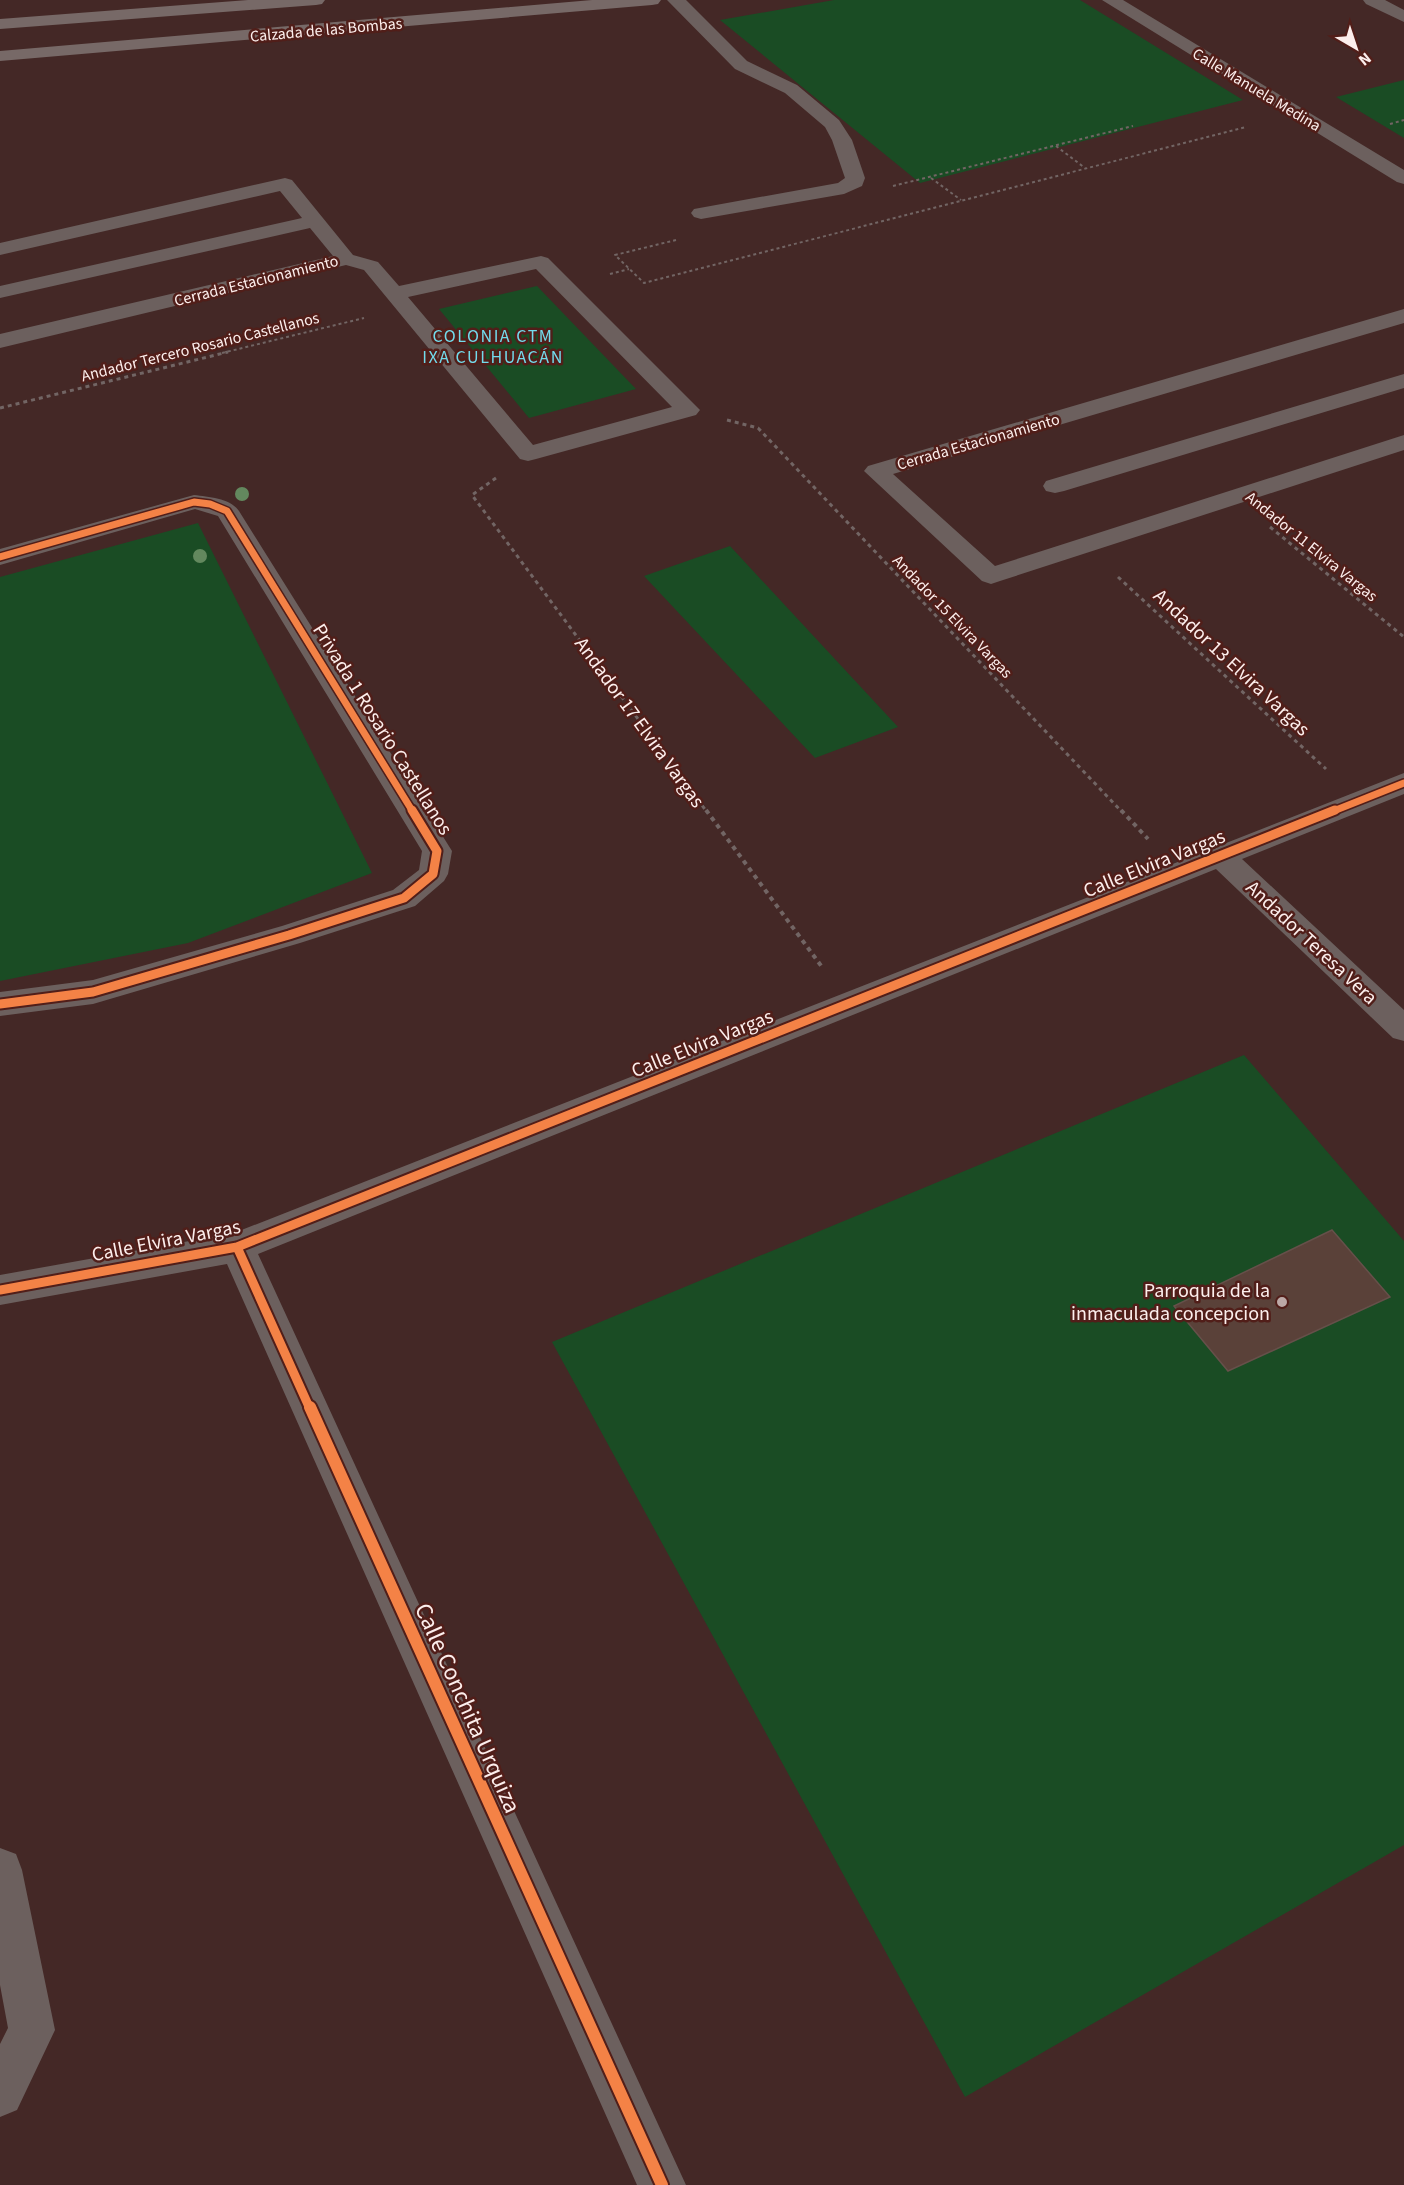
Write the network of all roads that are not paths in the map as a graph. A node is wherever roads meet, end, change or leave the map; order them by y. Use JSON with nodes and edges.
{"nodes":[{"id":1,"x":316,"y":0,"type":"edge"},
{"id":2,"x":652,"y":0,"type":"edge"},
{"id":3,"x":676,"y":0,"type":"edge"},
{"id":4,"x":1111,"y":0,"type":"edge"},
{"id":5,"x":1372,"y":0,"type":"edge"},
{"id":6,"x":1404,"y":17,"type":"edge"},
{"id":7,"x":0,"y":24,"type":"edge"},
{"id":8,"x":0,"y":56,"type":"edge"},
{"id":9,"x":1404,"y":178,"type":"edge"},
{"id":10,"x":701,"y":213,"type":"dead end"},
{"id":11,"x":315,"y":220,"type":"junction"},
{"id":12,"x":0,"y":249,"type":"edge"},
{"id":13,"x":346,"y":259,"type":"junction"},
{"id":14,"x":0,"y":292,"type":"edge"},
{"id":15,"x":400,"y":301,"type":"junction"},
{"id":16,"x":1404,"y":316,"type":"edge"},
{"id":17,"x":0,"y":341,"type":"edge"},
{"id":18,"x":1404,"y":381,"type":"edge"},
{"id":19,"x":1404,"y":442,"type":"edge"},
{"id":20,"x":1055,"y":486,"type":"dead end"},
{"id":21,"x":0,"y":557,"type":"edge"},
{"id":22,"x":1404,"y":783,"type":"edge"},
{"id":23,"x":1220,"y":856,"type":"junction"},
{"id":24,"x":0,"y":1004,"type":"edge"},
{"id":25,"x":1404,"y":1029,"type":"edge"},
{"id":26,"x":237,"y":1247,"type":"junction"},
{"id":27,"x":0,"y":1290,"type":"edge"},
{"id":28,"x":0,"y":1870,"type":"edge"},
{"id":29,"x":0,"y":2093,"type":"edge"},
{"id":30,"x":662,"y":2185,"type":"edge"}],
"edges":[{"from":1,"to":7,"type":"main road","name":"Calzada de las Bombas"},
{"from":2,"to":8,"type":"main road","name":"Calzada de las Bombas"},
{"from":3,"to":10,"type":"street"},
{"from":4,"to":9,"type":"street","name":"Calle Manuela Medina"},
{"from":5,"to":6,"type":"street"},
{"from":11,"to":12,"type":"street","name":"Cerrada Estacionamiento"},
{"from":11,"to":13,"type":"street","name":"Cerrada Estacionamiento"},
{"from":11,"to":14,"type":"street"},
{"from":13,"to":15,"type":"street"},
{"from":13,"to":17,"type":"street","name":"Cerrada Estacionamiento"},
{"from":15,"to":15,"type":"street"},
{"from":16,"to":19,"type":"street","name":"Cerrada Estacionamiento"},
{"from":18,"to":20,"type":"street"},
{"from":21,"to":24,"type":"street","name":"Privada 1 Rosario Castellanos"},
{"from":22,"to":23,"type":"street","name":"Calle Elvira Vargas"},
{"from":23,"to":25,"type":"street","name":"Andador Teresa Vera"},
{"from":23,"to":26,"type":"street","name":"Calle Elvira Vargas"},
{"from":26,"to":27,"type":"street","name":"Calle Elvira Vargas"},
{"from":26,"to":30,"type":"street","name":"Calle Conchita Urquiza"},
{"from":28,"to":29,"type":"street"}]}
